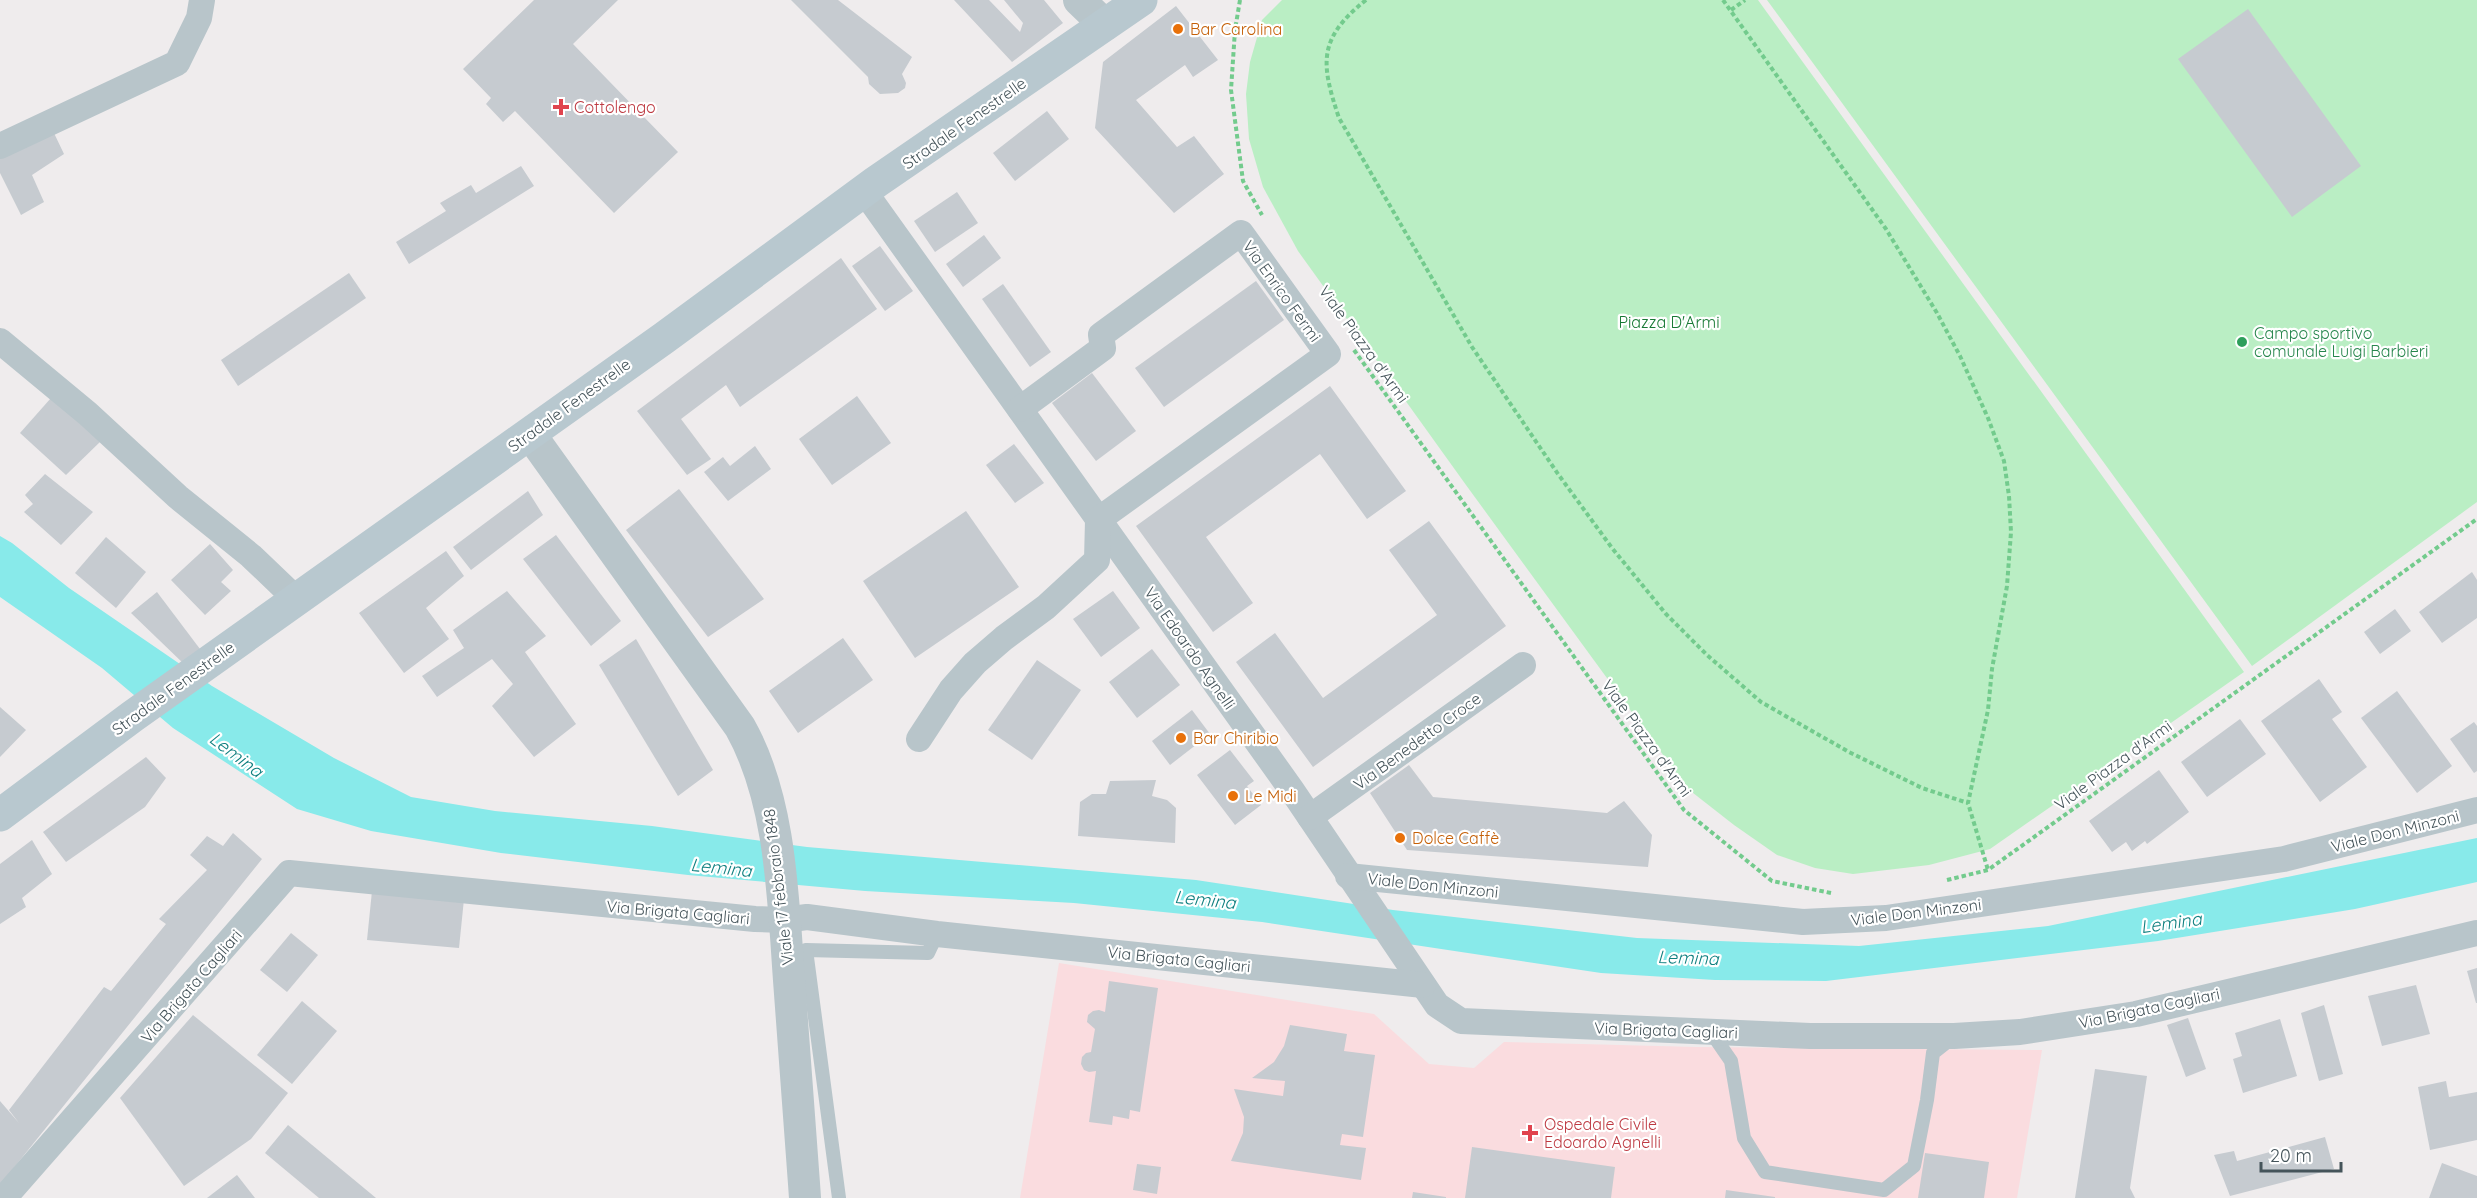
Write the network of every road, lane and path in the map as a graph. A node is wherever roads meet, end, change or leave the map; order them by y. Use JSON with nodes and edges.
{"nodes":[{"id":1,"x":202,"y":0,"type":"edge"},
{"id":2,"x":1079,"y":0,"type":"edge"},
{"id":3,"x":1141,"y":0,"type":"edge"},
{"id":4,"x":1240,"y":0,"type":"edge"},
{"id":5,"x":1366,"y":0,"type":"edge"},
{"id":6,"x":1723,"y":0,"type":"edge"},
{"id":7,"x":1745,"y":0,"type":"edge"},
{"id":8,"x":1731,"y":10,"type":"junction"},
{"id":9,"x":1106,"y":25,"type":"junction"},
{"id":10,"x":0,"y":146,"type":"edge"},
{"id":11,"x":864,"y":191,"type":"junction"},
{"id":12,"x":1264,"y":219,"type":"dead end"},
{"id":13,"x":0,"y":341,"type":"edge"},
{"id":14,"x":1340,"y":351,"type":"junction"},
{"id":15,"x":1020,"y":409,"type":"junction"},
{"id":16,"x":530,"y":434,"type":"junction"},
{"id":17,"x":2477,"y":519,"type":"edge"},
{"id":18,"x":1098,"y":520,"type":"junction"},
{"id":19,"x":296,"y":599,"type":"junction"},
{"id":20,"x":1523,"y":665,"type":"dead end"},
{"id":21,"x":919,"y":739,"type":"dead end"},
{"id":22,"x":1968,"y":803,"type":"junction"},
{"id":23,"x":2477,"y":810,"type":"edge"},
{"id":24,"x":0,"y":815,"type":"edge"},
{"id":25,"x":1310,"y":817,"type":"junction"},
{"id":26,"x":1988,"y":870,"type":"junction"},
{"id":27,"x":1348,"y":876,"type":"junction"},
{"id":28,"x":1937,"y":882,"type":"dead end"},
{"id":29,"x":1840,"y":894,"type":"dead end"},
{"id":30,"x":783,"y":907,"type":"junction"},
{"id":31,"x":2477,"y":933,"type":"edge"},
{"id":32,"x":937,"y":934,"type":"junction"},
{"id":33,"x":1423,"y":985,"type":"junction"},
{"id":34,"x":1711,"y":1032,"type":"junction"},
{"id":35,"x":1954,"y":1036,"type":"junction"},
{"id":36,"x":4,"y":1198,"type":"edge"},
{"id":37,"x":805,"y":1198,"type":"edge"},
{"id":38,"x":840,"y":1198,"type":"edge"}],
"edges":[{"from":1,"to":10,"type":"street"},
{"from":2,"to":9,"type":"street"},
{"from":3,"to":9,"type":"main road","name":"Stradale Fenestrelle"},
{"from":4,"to":12,"type":"path"},
{"from":5,"to":22,"type":"path"},
{"from":6,"to":8,"type":"path"},
{"from":7,"to":8,"type":"path"},
{"from":8,"to":22,"type":"path"},
{"from":9,"to":11,"type":"main road","name":"Stradale Fenestrelle"},
{"from":11,"to":15,"type":"street","name":"Via Edoardo Agnelli"},
{"from":11,"to":16,"type":"main road","name":"Stradale Fenestrelle"},
{"from":13,"to":19,"type":"street"},
{"from":14,"to":15,"type":"street","name":"Via Enrico Fermi"},
{"from":14,"to":18,"type":"street","name":"Via Enrico Fermi"},
{"from":14,"to":29,"type":"path","name":"Viale Piazza d'Armi"},
{"from":15,"to":18,"type":"street","name":"Via Edoardo Agnelli"},
{"from":16,"to":19,"type":"main road","name":"Stradale Fenestrelle"},
{"from":16,"to":30,"type":"street","name":"Viale 17 febbraio 1848"},
{"from":17,"to":26,"type":"path","name":"Viale Piazza d'Armi"},
{"from":18,"to":21,"type":"street"},
{"from":18,"to":25,"type":"street","name":"Via Edoardo Agnelli"},
{"from":19,"to":24,"type":"main road","name":"Stradale Fenestrelle"},
{"from":20,"to":25,"type":"street","name":"Via Benedetto Croce"},
{"from":22,"to":26,"type":"path"},
{"from":23,"to":27,"type":"street","name":"Viale Don Minzoni"},
{"from":25,"to":27,"type":"street","name":"Via Edoardo Agnelli"},
{"from":26,"to":28,"type":"path","name":"Viale Piazza d'Armi"},
{"from":27,"to":33,"type":"street","name":"Via Edoardo Agnelli"},
{"from":30,"to":32,"type":"street","name":"Via Brigata Cagliari"},
{"from":30,"to":36,"type":"street","name":"Via Brigata Cagliari"},
{"from":30,"to":37,"type":"street","name":"Viale 17 febbraio 1848"},
{"from":31,"to":35,"type":"street","name":"Via Brigata Cagliari"},
{"from":32,"to":33,"type":"street","name":"Via Brigata Cagliari"},
{"from":32,"to":38,"type":"lane"},
{"from":33,"to":34,"type":"street","name":"Via Brigata Cagliari"},
{"from":34,"to":35,"type":"street","name":"Via Brigata Cagliari"},
{"from":34,"to":35,"type":"lane"}]}
